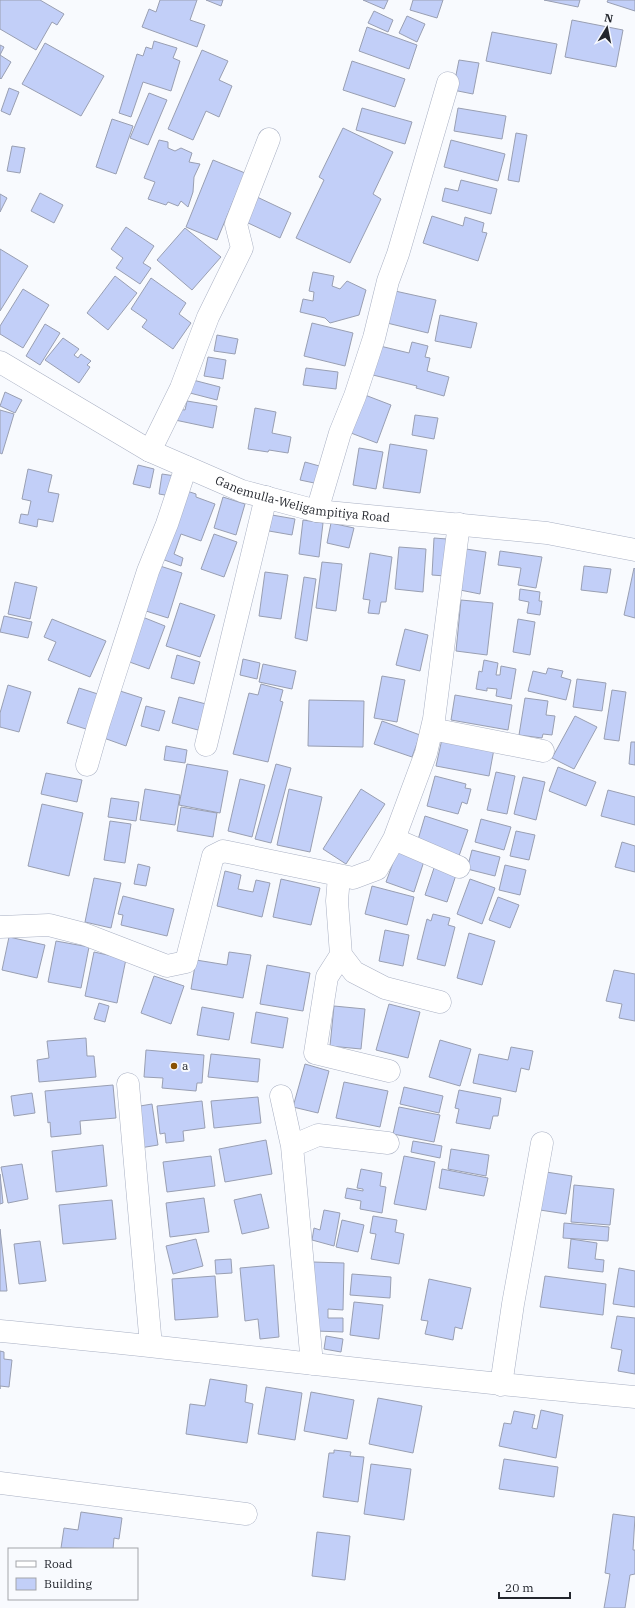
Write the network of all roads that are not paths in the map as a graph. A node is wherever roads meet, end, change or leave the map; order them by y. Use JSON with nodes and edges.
{"nodes":[{"id":1,"x":448,"y":84,"type":"dead end"},
{"id":2,"x":269,"y":139,"type":"dead end"},
{"id":3,"x":0,"y":362,"type":"edge"},
{"id":4,"x":150,"y":451,"type":"junction"},
{"id":5,"x":186,"y":467,"type":"junction"},
{"id":6,"x":266,"y":497,"type":"junction"},
{"id":7,"x":317,"y":511,"type":"junction"},
{"id":8,"x":458,"y":524,"type":"junction"},
{"id":9,"x":635,"y":550,"type":"edge"},
{"id":10,"x":432,"y":729,"type":"junction"},
{"id":11,"x":206,"y":745,"type":"dead end"},
{"id":12,"x":543,"y":751,"type":"dead end"},
{"id":13,"x":87,"y":765,"type":"dead end"},
{"id":14,"x":394,"y":838,"type":"junction"},
{"id":15,"x":459,"y":867,"type":"dead end"},
{"id":16,"x":339,"y":876,"type":"junction"},
{"id":17,"x":0,"y":927,"type":"edge"},
{"id":18,"x":341,"y":955,"type":"junction"},
{"id":19,"x":440,"y":1002,"type":"dead end"},
{"id":20,"x":389,"y":1071,"type":"dead end"},
{"id":21,"x":128,"y":1084,"type":"dead end"},
{"id":22,"x":281,"y":1096,"type":"dead end"},
{"id":23,"x":388,"y":1143,"type":"dead end"},
{"id":24,"x":542,"y":1143,"type":"dead end"},
{"id":25,"x":292,"y":1146,"type":"junction"},
{"id":26,"x":0,"y":1331,"type":"edge"},
{"id":27,"x":151,"y":1346,"type":"junction"},
{"id":28,"x":312,"y":1364,"type":"junction"},
{"id":29,"x":501,"y":1385,"type":"junction"},
{"id":30,"x":635,"y":1398,"type":"edge"},
{"id":31,"x":0,"y":1483,"type":"edge"},
{"id":32,"x":246,"y":1514,"type":"dead end"}],
"edges":[{"from":1,"to":7,"type":"street"},
{"from":2,"to":4,"type":"street"},
{"from":3,"to":4,"type":"street","name":"Ganemulla-Weligampitiya Road"},
{"from":4,"to":5,"type":"street","name":"Ganemulla-Weligampitiya Road"},
{"from":5,"to":6,"type":"street","name":"Ganemulla-Weligampitiya Road"},
{"from":5,"to":13,"type":"street"},
{"from":6,"to":7,"type":"street","name":"Ganemulla-Weligampitiya Road"},
{"from":6,"to":11,"type":"street"},
{"from":7,"to":8,"type":"street","name":"Ganemulla-Weligampitiya Road"},
{"from":8,"to":9,"type":"street","name":"Ganemulla-Weligampitiya Road"},
{"from":8,"to":10,"type":"street"},
{"from":10,"to":12,"type":"street"},
{"from":10,"to":14,"type":"street"},
{"from":14,"to":15,"type":"street"},
{"from":14,"to":16,"type":"street"},
{"from":16,"to":17,"type":"street"},
{"from":16,"to":18,"type":"street"},
{"from":18,"to":19,"type":"street"},
{"from":18,"to":20,"type":"street"},
{"from":21,"to":27,"type":"street"},
{"from":22,"to":25,"type":"street"},
{"from":23,"to":25,"type":"street"},
{"from":24,"to":29,"type":"street"},
{"from":25,"to":28,"type":"street"},
{"from":26,"to":27,"type":"street"},
{"from":27,"to":28,"type":"street"},
{"from":28,"to":29,"type":"street"},
{"from":29,"to":30,"type":"street"},
{"from":31,"to":32,"type":"street"}]}
